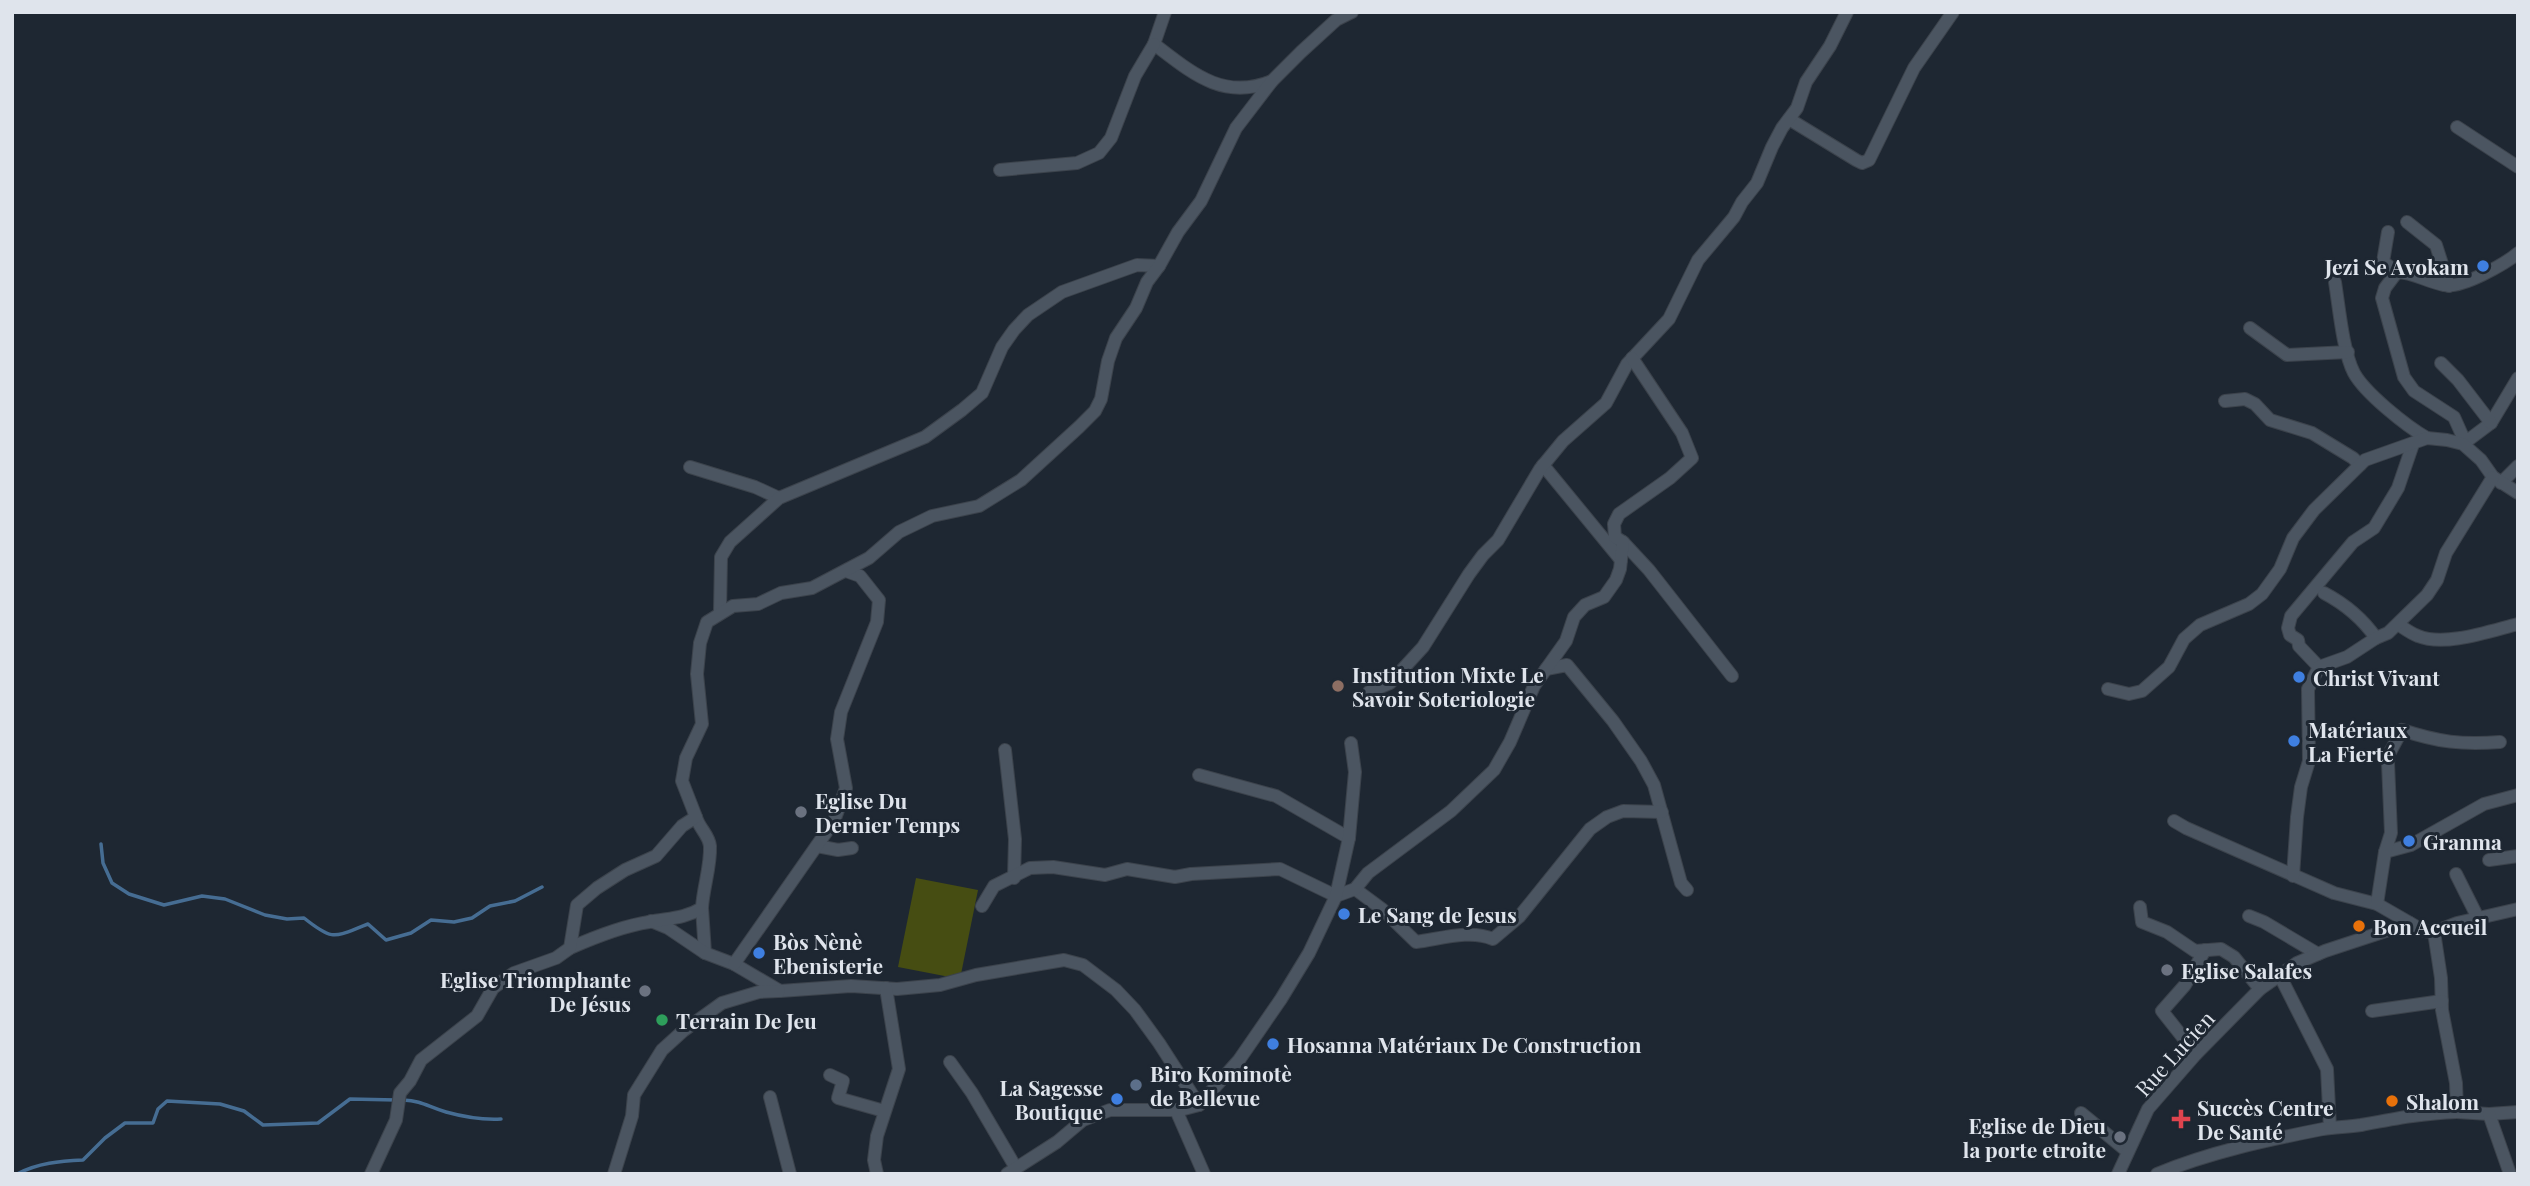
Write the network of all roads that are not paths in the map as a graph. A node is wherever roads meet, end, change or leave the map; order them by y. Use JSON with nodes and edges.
{"nodes":[{"id":1,"x":1165,"y":12,"type":"edge"},
{"id":2,"x":1352,"y":12,"type":"edge"},
{"id":3,"x":1847,"y":12,"type":"edge"},
{"id":4,"x":1953,"y":12,"type":"edge"},
{"id":5,"x":1154,"y":44,"type":"junction"},
{"id":6,"x":1272,"y":81,"type":"junction"},
{"id":7,"x":1789,"y":119,"type":"junction"},
{"id":8,"x":2457,"y":127,"type":"dead end"},
{"id":9,"x":2518,"y":167,"type":"edge"},
{"id":10,"x":1000,"y":170,"type":"dead end"},
{"id":11,"x":2407,"y":222,"type":"dead end"},
{"id":12,"x":2388,"y":232,"type":"dead end"},
{"id":13,"x":2518,"y":253,"type":"edge"},
{"id":14,"x":1159,"y":266,"type":"junction"},
{"id":15,"x":2396,"y":272,"type":"junction"},
{"id":16,"x":2335,"y":282,"type":"dead end"},
{"id":17,"x":2449,"y":286,"type":"junction"},
{"id":18,"x":2250,"y":328,"type":"dead end"},
{"id":19,"x":2348,"y":352,"type":"junction"},
{"id":20,"x":1632,"y":358,"type":"junction"},
{"id":21,"x":2441,"y":363,"type":"dead end"},
{"id":22,"x":2518,"y":378,"type":"edge"},
{"id":23,"x":2225,"y":401,"type":"dead end"},
{"id":24,"x":2491,"y":423,"type":"junction"},
{"id":25,"x":2427,"y":438,"type":"junction"},
{"id":26,"x":2463,"y":443,"type":"junction"},
{"id":27,"x":2413,"y":444,"type":"junction"},
{"id":28,"x":1543,"y":465,"type":"junction"},
{"id":29,"x":2360,"y":465,"type":"junction"},
{"id":30,"x":2518,"y":466,"type":"edge"},
{"id":31,"x":690,"y":467,"type":"dead end"},
{"id":32,"x":2497,"y":480,"type":"junction"},
{"id":33,"x":2518,"y":493,"type":"edge"},
{"id":34,"x":779,"y":498,"type":"junction"},
{"id":35,"x":1623,"y":542,"type":"junction"},
{"id":36,"x":1621,"y":560,"type":"junction"},
{"id":37,"x":846,"y":571,"type":"junction"},
{"id":38,"x":2323,"y":593,"type":"dead end"},
{"id":39,"x":720,"y":612,"type":"junction"},
{"id":40,"x":2518,"y":624,"type":"edge"},
{"id":41,"x":2399,"y":625,"type":"junction"},
{"id":42,"x":2375,"y":638,"type":"junction"},
{"id":43,"x":2319,"y":667,"type":"junction"},
{"id":44,"x":1546,"y":669,"type":"junction"},
{"id":45,"x":1732,"y":676,"type":"dead end"},
{"id":46,"x":2108,"y":689,"type":"dead end"},
{"id":47,"x":1369,"y":692,"type":"dead end"},
{"id":48,"x":2500,"y":742,"type":"dead end"},
{"id":49,"x":1351,"y":743,"type":"dead end"},
{"id":50,"x":1005,"y":750,"type":"dead end"},
{"id":51,"x":1199,"y":775,"type":"dead end"},
{"id":52,"x":2518,"y":795,"type":"edge"},
{"id":53,"x":1662,"y":812,"type":"junction"},
{"id":54,"x":696,"y":817,"type":"junction"},
{"id":55,"x":2174,"y":821,"type":"dead end"},
{"id":56,"x":1349,"y":838,"type":"junction"},
{"id":57,"x":817,"y":846,"type":"junction"},
{"id":58,"x":852,"y":848,"type":"dead end"},
{"id":59,"x":2385,"y":852,"type":"junction"},
{"id":60,"x":2518,"y":856,"type":"edge"},
{"id":61,"x":2489,"y":860,"type":"dead end"},
{"id":62,"x":2456,"y":874,"type":"dead end"},
{"id":63,"x":2293,"y":876,"type":"junction"},
{"id":64,"x":1014,"y":878,"type":"junction"},
{"id":65,"x":1355,"y":889,"type":"junction"},
{"id":66,"x":1687,"y":890,"type":"dead end"},
{"id":67,"x":1336,"y":897,"type":"junction"},
{"id":68,"x":2377,"y":904,"type":"junction"},
{"id":69,"x":982,"y":906,"type":"dead end"},
{"id":70,"x":2140,"y":907,"type":"dead end"},
{"id":71,"x":702,"y":908,"type":"junction"},
{"id":72,"x":2518,"y":909,"type":"edge"},
{"id":73,"x":2249,"y":916,"type":"dead end"},
{"id":74,"x":2478,"y":918,"type":"junction"},
{"id":75,"x":651,"y":921,"type":"junction"},
{"id":76,"x":2410,"y":923,"type":"junction"},
{"id":77,"x":2434,"y":932,"type":"junction"},
{"id":78,"x":570,"y":948,"type":"junction"},
{"id":79,"x":2205,"y":950,"type":"junction"},
{"id":80,"x":705,"y":953,"type":"junction"},
{"id":81,"x":2318,"y":954,"type":"junction"},
{"id":82,"x":734,"y":964,"type":"junction"},
{"id":83,"x":2280,"y":974,"type":"junction"},
{"id":84,"x":886,"y":988,"type":"junction"},
{"id":85,"x":2260,"y":989,"type":"junction"},
{"id":86,"x":780,"y":991,"type":"junction"},
{"id":87,"x":2442,"y":1002,"type":"junction"},
{"id":88,"x":2372,"y":1011,"type":"dead end"},
{"id":89,"x":2196,"y":1054,"type":"junction"},
{"id":90,"x":950,"y":1062,"type":"dead end"},
{"id":91,"x":830,"y":1075,"type":"dead end"},
{"id":92,"x":770,"y":1097,"type":"dead end"},
{"id":93,"x":1199,"y":1105,"type":"junction"},
{"id":94,"x":884,"y":1111,"type":"junction"},
{"id":95,"x":1176,"y":1111,"type":"junction"},
{"id":96,"x":2457,"y":1112,"type":"junction"},
{"id":97,"x":2518,"y":1112,"type":"edge"},
{"id":98,"x":2081,"y":1113,"type":"dead end"},
{"id":99,"x":2490,"y":1114,"type":"junction"},
{"id":100,"x":2330,"y":1128,"type":"junction"},
{"id":101,"x":2127,"y":1151,"type":"junction"},
{"id":102,"x":1012,"y":1171,"type":"edge"},
{"id":103,"x":371,"y":1174,"type":"edge"},
{"id":104,"x":614,"y":1174,"type":"edge"},
{"id":105,"x":790,"y":1174,"type":"edge"},
{"id":106,"x":877,"y":1174,"type":"edge"},
{"id":107,"x":1204,"y":1174,"type":"edge"},
{"id":108,"x":2118,"y":1174,"type":"edge"},
{"id":109,"x":2157,"y":1174,"type":"edge"},
{"id":110,"x":2510,"y":1174,"type":"edge"}],
"edges":[{"from":1,"to":5,"type":"street"},
{"from":2,"to":6,"type":"street"},
{"from":3,"to":7,"type":"street"},
{"from":4,"to":7,"type":"street"},
{"from":5,"to":6,"type":"street"},
{"from":5,"to":10,"type":"street"},
{"from":6,"to":14,"type":"street"},
{"from":7,"to":20,"type":"street"},
{"from":8,"to":9,"type":"street"},
{"from":11,"to":17,"type":"street"},
{"from":12,"to":15,"type":"street"},
{"from":13,"to":17,"type":"street"},
{"from":14,"to":34,"type":"street"},
{"from":14,"to":37,"type":"street"},
{"from":15,"to":17,"type":"street"},
{"from":15,"to":26,"type":"street"},
{"from":16,"to":19,"type":"street"},
{"from":18,"to":19,"type":"street"},
{"from":19,"to":25,"type":"street"},
{"from":20,"to":28,"type":"street"},
{"from":20,"to":35,"type":"street"},
{"from":21,"to":24,"type":"street"},
{"from":22,"to":24,"type":"street"},
{"from":23,"to":29,"type":"street"},
{"from":24,"to":26,"type":"street"},
{"from":25,"to":26,"type":"street"},
{"from":25,"to":27,"type":"street"},
{"from":26,"to":32,"type":"street"},
{"from":27,"to":29,"type":"street"},
{"from":27,"to":43,"type":"street"},
{"from":28,"to":36,"type":"street"},
{"from":28,"to":47,"type":"street"},
{"from":29,"to":46,"type":"street"},
{"from":30,"to":32,"type":"street"},
{"from":31,"to":34,"type":"street"},
{"from":32,"to":33,"type":"street"},
{"from":32,"to":41,"type":"street"},
{"from":34,"to":39,"type":"street"},
{"from":35,"to":36,"type":"street"},
{"from":35,"to":45,"type":"street"},
{"from":36,"to":44,"type":"street"},
{"from":37,"to":39,"type":"street"},
{"from":37,"to":57,"type":"street"},
{"from":38,"to":42,"type":"street"},
{"from":39,"to":54,"type":"street"},
{"from":40,"to":41,"type":"street"},
{"from":41,"to":42,"type":"street"},
{"from":42,"to":43,"type":"street"},
{"from":43,"to":63,"type":"street"},
{"from":44,"to":53,"type":"street"},
{"from":44,"to":65,"type":"street"},
{"from":48,"to":59,"type":"street"},
{"from":49,"to":56,"type":"street"},
{"from":50,"to":64,"type":"street"},
{"from":51,"to":56,"type":"street"},
{"from":52,"to":59,"type":"street"},
{"from":53,"to":65,"type":"street"},
{"from":53,"to":66,"type":"street"},
{"from":54,"to":71,"type":"street"},
{"from":54,"to":78,"type":"street"},
{"from":55,"to":63,"type":"street"},
{"from":56,"to":67,"type":"street"},
{"from":57,"to":58,"type":"street"},
{"from":57,"to":82,"type":"street"},
{"from":59,"to":68,"type":"street"},
{"from":60,"to":61,"type":"street"},
{"from":62,"to":74,"type":"street"},
{"from":63,"to":68,"type":"street"},
{"from":64,"to":67,"type":"street"},
{"from":64,"to":69,"type":"street"},
{"from":65,"to":67,"type":"street"},
{"from":67,"to":93,"type":"street"},
{"from":68,"to":76,"type":"street"},
{"from":70,"to":79,"type":"street"},
{"from":71,"to":75,"type":"street"},
{"from":71,"to":80,"type":"street"},
{"from":72,"to":74,"type":"street"},
{"from":73,"to":81,"type":"street"},
{"from":74,"to":77,"type":"street"},
{"from":75,"to":78,"type":"street"},
{"from":75,"to":80,"type":"street"},
{"from":76,"to":77,"type":"street"},
{"from":76,"to":81,"type":"street","name":"Rue Lucien"},
{"from":77,"to":87,"type":"street"},
{"from":78,"to":103,"type":"street"},
{"from":79,"to":85,"type":"street"},
{"from":79,"to":89,"type":"street"},
{"from":80,"to":82,"type":"street"},
{"from":81,"to":83,"type":"street","name":"Rue Lucien"},
{"from":82,"to":86,"type":"street"},
{"from":83,"to":85,"type":"street","name":"Rue Lucien"},
{"from":83,"to":100,"type":"street"},
{"from":84,"to":86,"type":"street"},
{"from":84,"to":93,"type":"street"},
{"from":84,"to":94,"type":"street"},
{"from":85,"to":89,"type":"street","name":"Rue Lucien"},
{"from":86,"to":104,"type":"street"},
{"from":87,"to":88,"type":"street"},
{"from":87,"to":96,"type":"street"},
{"from":89,"to":101,"type":"street","name":"Rue Lucien"},
{"from":90,"to":102,"type":"street"},
{"from":91,"to":94,"type":"street"},
{"from":92,"to":105,"type":"street"},
{"from":93,"to":95,"type":"street"},
{"from":94,"to":106,"type":"street"},
{"from":95,"to":102,"type":"street"},
{"from":95,"to":107,"type":"street"},
{"from":96,"to":99,"type":"street"},
{"from":96,"to":100,"type":"street"},
{"from":97,"to":99,"type":"street"},
{"from":98,"to":101,"type":"street"},
{"from":99,"to":110,"type":"street"},
{"from":100,"to":109,"type":"street"},
{"from":101,"to":108,"type":"street","name":"Rue Lucien"}]}
